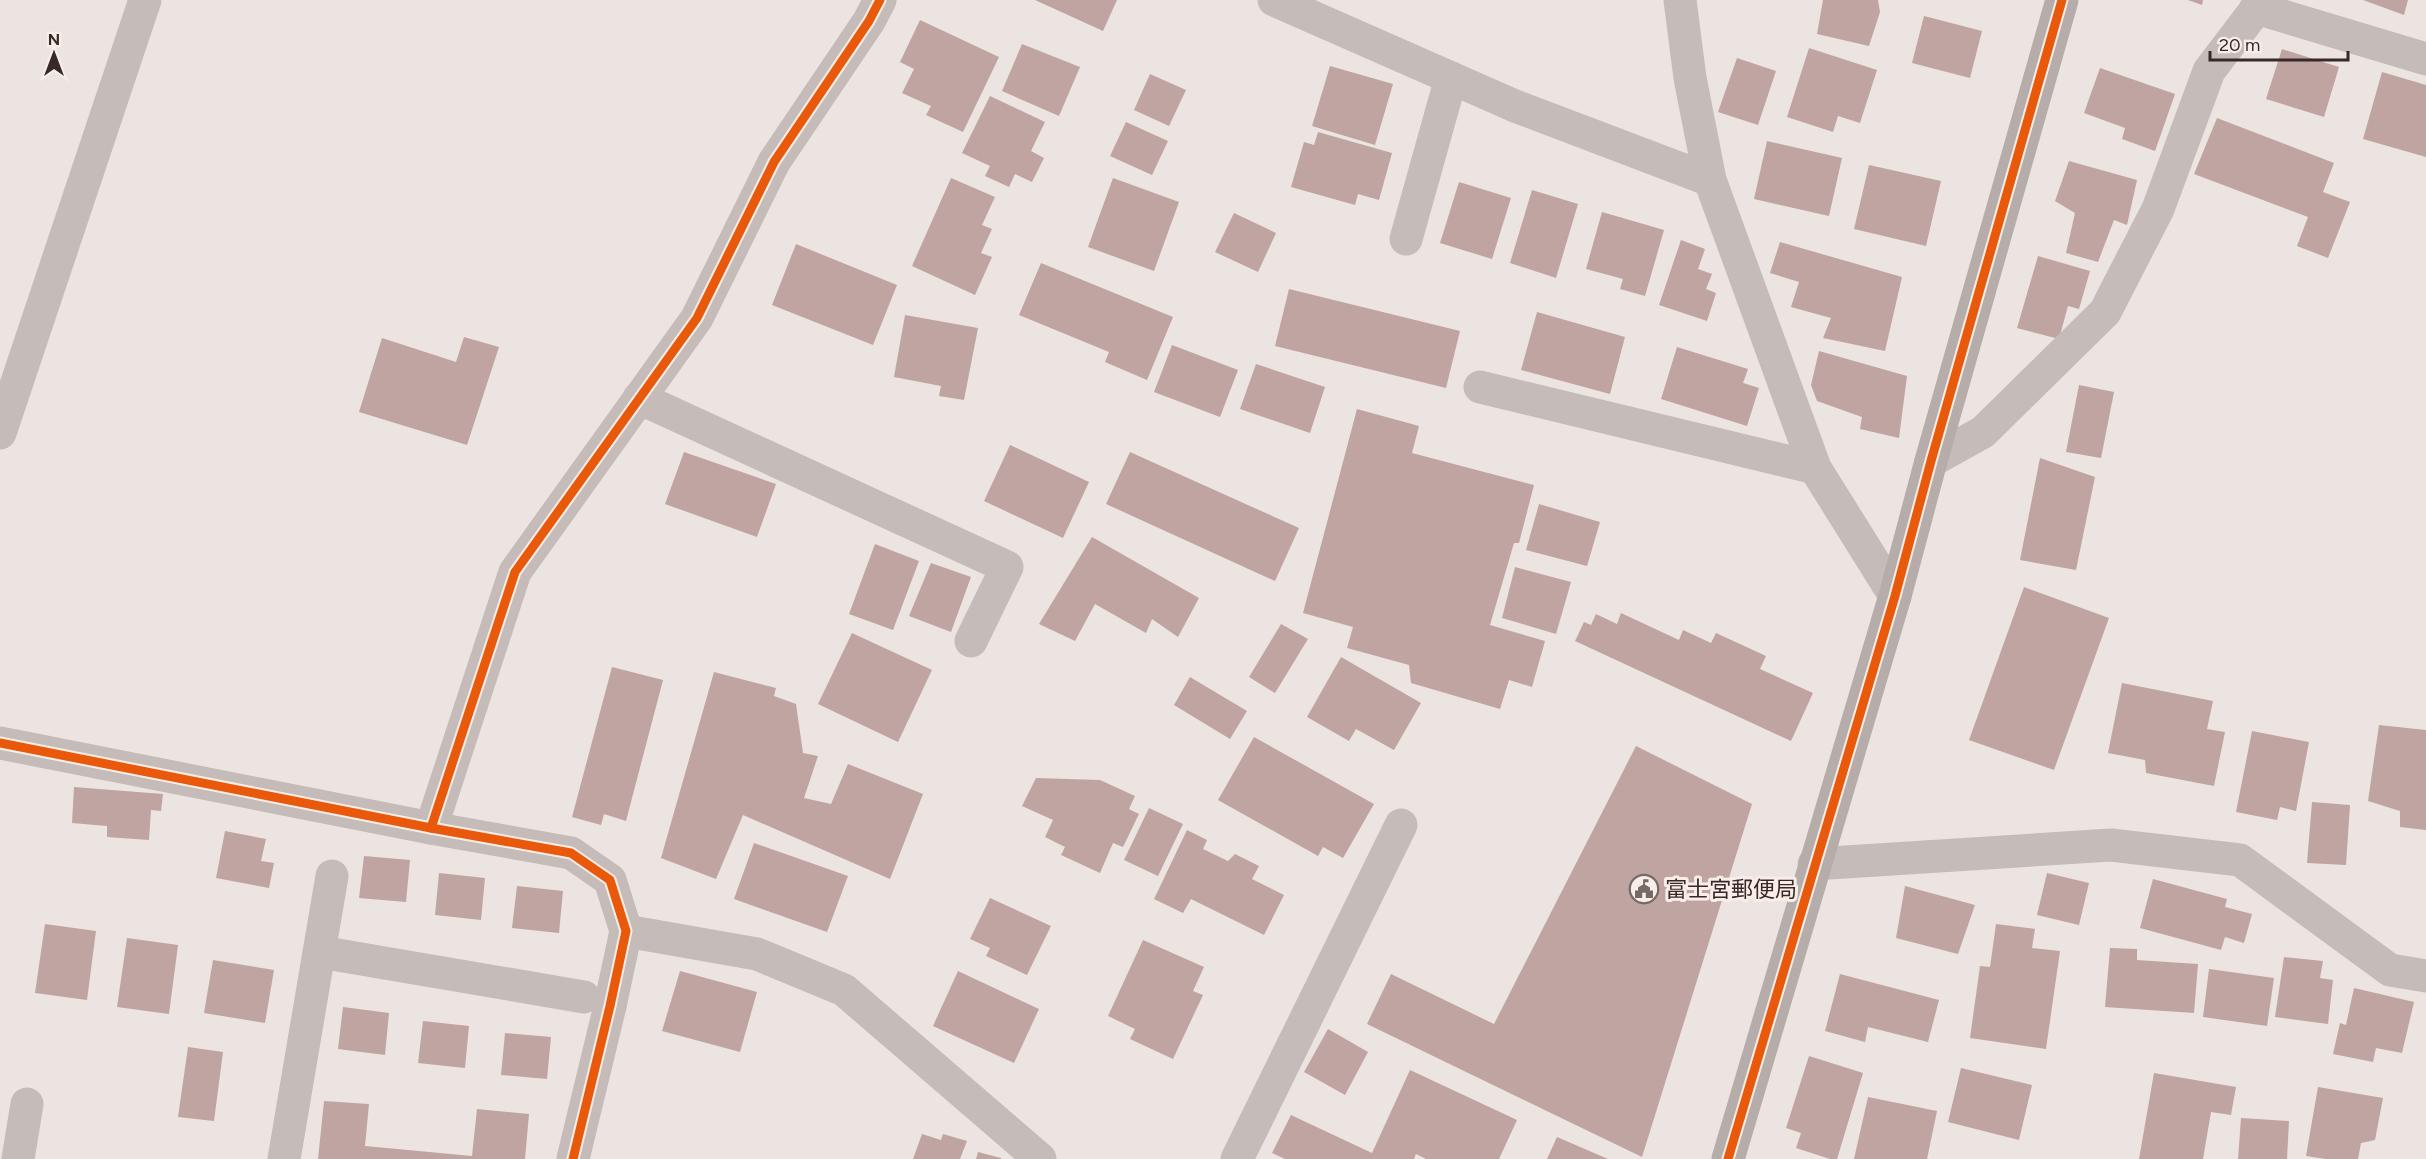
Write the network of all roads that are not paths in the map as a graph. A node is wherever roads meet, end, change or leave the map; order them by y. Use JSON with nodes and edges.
{"nodes":[{"id":1,"x":145,"y":0,"type":"edge"},
{"id":2,"x":880,"y":0,"type":"edge"},
{"id":3,"x":1274,"y":0,"type":"edge"},
{"id":4,"x":1680,"y":0,"type":"edge"},
{"id":5,"x":2062,"y":0,"type":"edge"},
{"id":6,"x":2259,"y":4,"type":"edge"},
{"id":7,"x":2426,"y":59,"type":"edge"},
{"id":8,"x":1451,"y":78,"type":"junction"},
{"id":9,"x":1710,"y":180,"type":"junction"},
{"id":10,"x":1406,"y":239,"type":"dead end"},
{"id":11,"x":1480,"y":387,"type":"dead end"},
{"id":12,"x":639,"y":398,"type":"junction"},
{"id":13,"x":0,"y":433,"type":"edge"},
{"id":14,"x":1931,"y":461,"type":"junction"},
{"id":15,"x":1815,"y":468,"type":"junction"},
{"id":16,"x":1895,"y":596,"type":"junction"},
{"id":17,"x":971,"y":641,"type":"dead end"},
{"id":18,"x":0,"y":744,"type":"edge"},
{"id":19,"x":1401,"y":825,"type":"dead end"},
{"id":20,"x":431,"y":828,"type":"junction"},
{"id":21,"x":1814,"y":864,"type":"junction"},
{"id":22,"x":332,"y":876,"type":"dead end"},
{"id":23,"x":626,"y":932,"type":"junction"},
{"id":24,"x":320,"y":952,"type":"junction"},
{"id":25,"x":2426,"y":976,"type":"edge"},
{"id":26,"x":584,"y":997,"type":"dead end"},
{"id":27,"x":27,"y":1104,"type":"dead end"},
{"id":28,"x":18,"y":1159,"type":"edge"},
{"id":29,"x":284,"y":1159,"type":"edge"},
{"id":30,"x":573,"y":1159,"type":"edge"},
{"id":31,"x":1040,"y":1159,"type":"edge"},
{"id":32,"x":1237,"y":1159,"type":"edge"},
{"id":33,"x":1728,"y":1159,"type":"edge"}],
"edges":[{"from":1,"to":13,"type":"street"},
{"from":2,"to":12,"type":"street"},
{"from":3,"to":8,"type":"street"},
{"from":4,"to":9,"type":"street"},
{"from":5,"to":14,"type":"street"},
{"from":6,"to":7,"type":"street"},
{"from":6,"to":14,"type":"street"},
{"from":8,"to":9,"type":"street"},
{"from":8,"to":10,"type":"street"},
{"from":9,"to":15,"type":"street"},
{"from":11,"to":15,"type":"street"},
{"from":12,"to":17,"type":"street"},
{"from":12,"to":20,"type":"street"},
{"from":14,"to":16,"type":"street"},
{"from":15,"to":16,"type":"street"},
{"from":16,"to":21,"type":"street"},
{"from":18,"to":20,"type":"street"},
{"from":19,"to":32,"type":"street"},
{"from":20,"to":23,"type":"street"},
{"from":21,"to":25,"type":"street"},
{"from":21,"to":33,"type":"street"},
{"from":22,"to":24,"type":"street"},
{"from":23,"to":30,"type":"street"},
{"from":23,"to":31,"type":"street"},
{"from":24,"to":26,"type":"street"},
{"from":24,"to":29,"type":"street"},
{"from":27,"to":28,"type":"street"}]}
